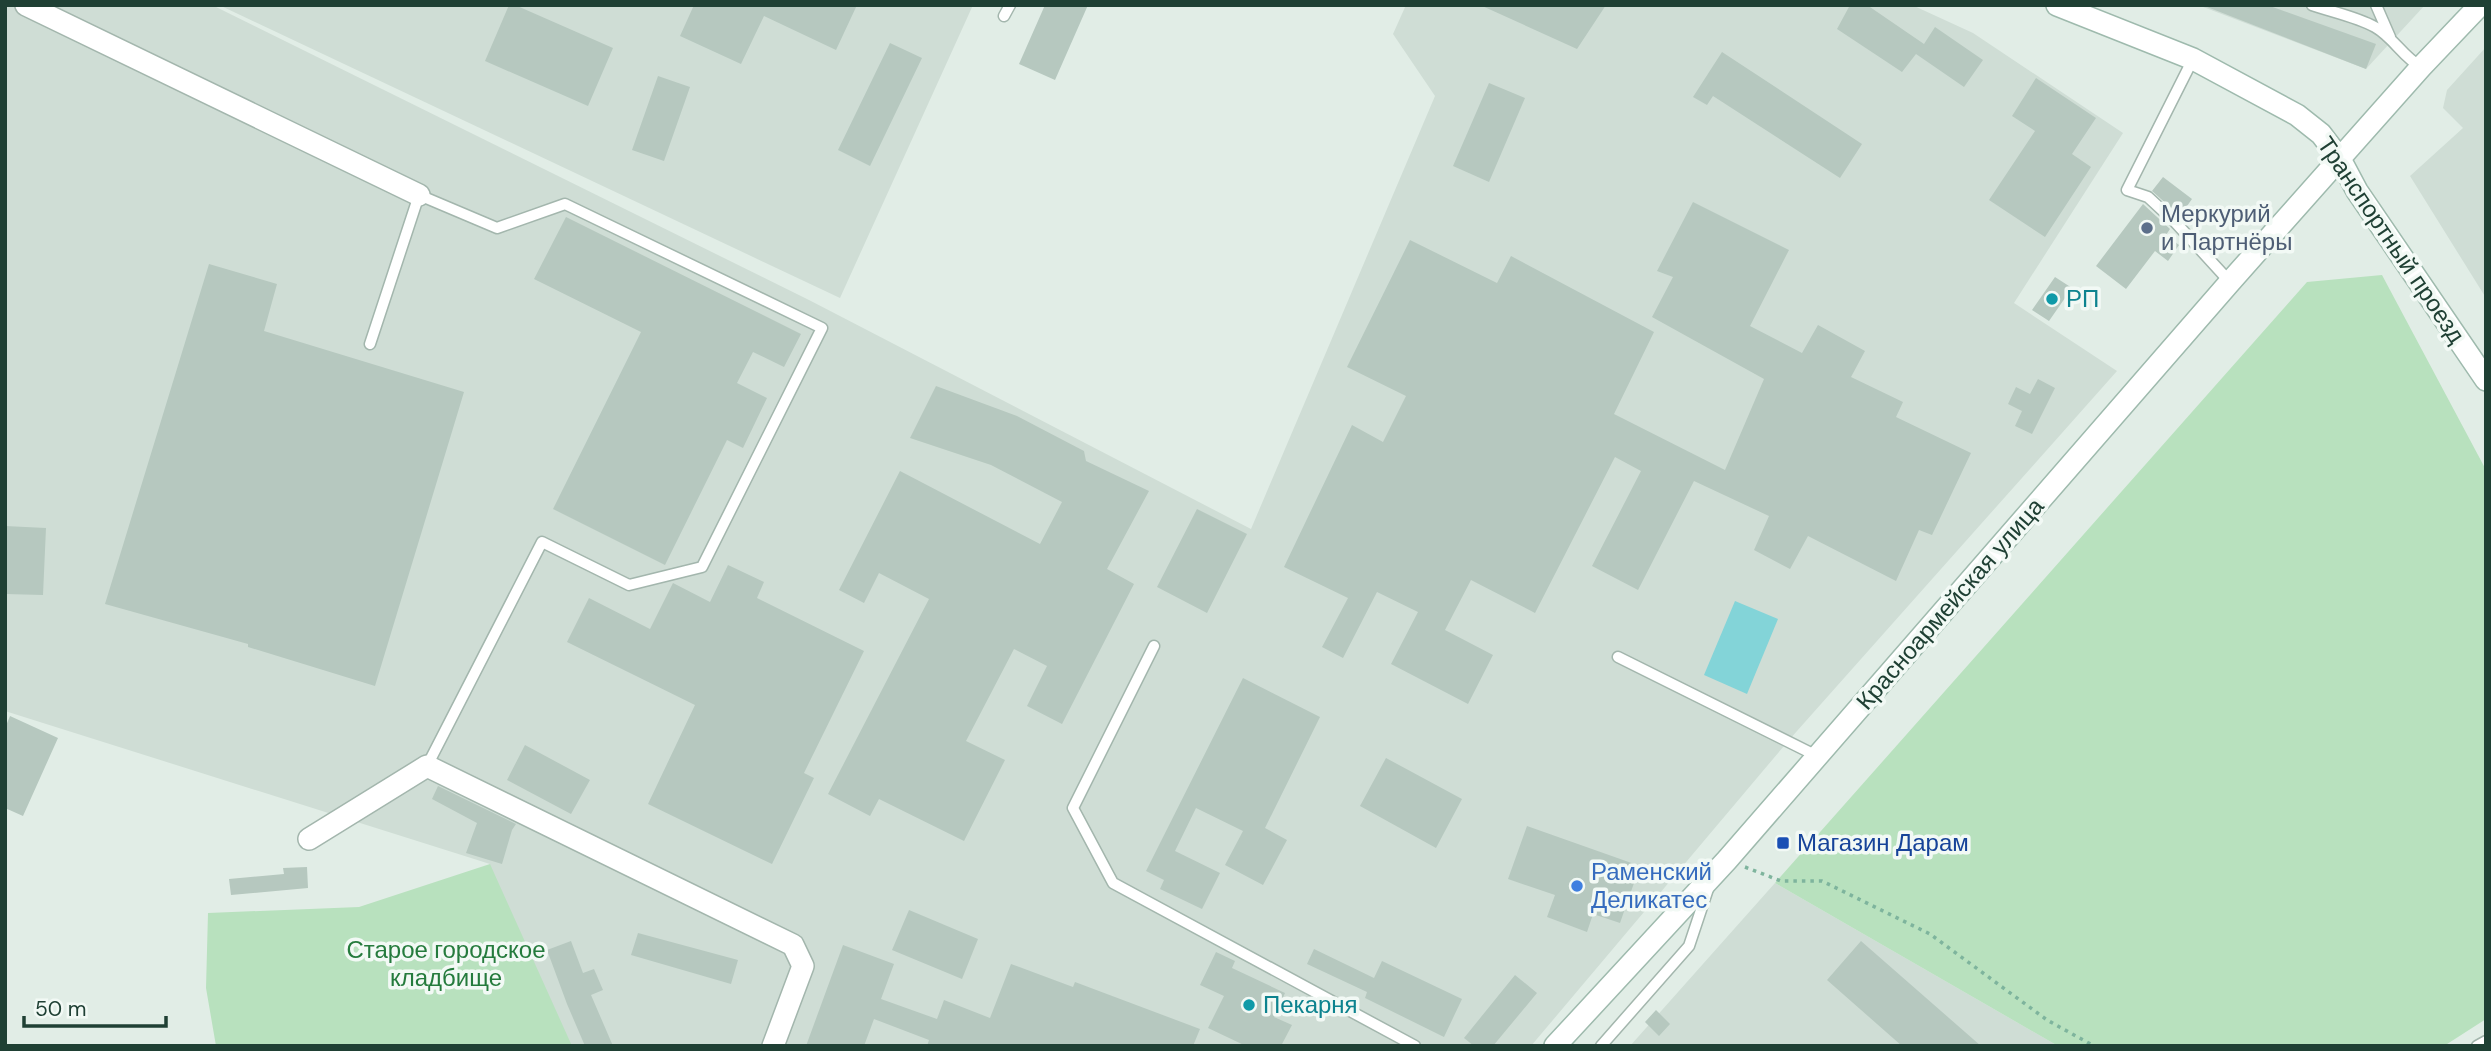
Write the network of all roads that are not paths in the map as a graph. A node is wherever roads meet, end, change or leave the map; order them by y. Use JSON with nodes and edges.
{"nodes":[{"id":1,"x":26,"y":5,"type":"edge"},
{"id":2,"x":1010,"y":5,"type":"edge"},
{"id":3,"x":2057,"y":5,"type":"edge"},
{"id":4,"x":2312,"y":5,"type":"edge"},
{"id":5,"x":2376,"y":5,"type":"edge"},
{"id":6,"x":2480,"y":5,"type":"edge"},
{"id":7,"x":1004,"y":16,"type":"dead end"},
{"id":8,"x":2391,"y":39,"type":"junction"},
{"id":9,"x":2193,"y":59,"type":"junction"},
{"id":10,"x":2421,"y":67,"type":"junction"},
{"id":11,"x":2340,"y":159,"type":"junction"},
{"id":12,"x":419,"y":195,"type":"junction"},
{"id":13,"x":2230,"y":282,"type":"junction"},
{"id":14,"x":370,"y":344,"type":"dead end"},
{"id":15,"x":2486,"y":380,"type":"edge"},
{"id":16,"x":1154,"y":646,"type":"dead end"},
{"id":17,"x":1618,"y":657,"type":"dead end"},
{"id":18,"x":1818,"y":756,"type":"junction"},
{"id":19,"x":427,"y":766,"type":"junction"},
{"id":20,"x":309,"y":839,"type":"dead end"},
{"id":21,"x":1720,"y":867,"type":"junction"},
{"id":22,"x":2486,"y":1041,"type":"edge"},
{"id":23,"x":773,"y":1046,"type":"edge"},
{"id":24,"x":1415,"y":1046,"type":"edge"},
{"id":25,"x":1555,"y":1046,"type":"edge"},
{"id":26,"x":1601,"y":1046,"type":"edge"},
{"id":27,"x":2477,"y":1046,"type":"edge"}],
"edges":[{"from":1,"to":12,"type":"street"},
{"from":2,"to":7,"type":"lane"},
{"from":3,"to":9,"type":"street","name":"Транспортный проезд"},
{"from":4,"to":8,"type":"lane"},
{"from":5,"to":8,"type":"lane"},
{"from":6,"to":10,"type":"street","name":"Красноармейская улица"},
{"from":8,"to":10,"type":"lane"},
{"from":9,"to":11,"type":"street","name":"Транспортный проезд"},
{"from":9,"to":13,"type":"lane"},
{"from":10,"to":11,"type":"street","name":"Красноармейская улица"},
{"from":11,"to":13,"type":"street","name":"Красноармейская улица"},
{"from":11,"to":15,"type":"street","name":"Транспортный проезд"},
{"from":12,"to":14,"type":"lane"},
{"from":12,"to":19,"type":"lane"},
{"from":13,"to":18,"type":"street","name":"Красноармейская улица"},
{"from":16,"to":24,"type":"lane"},
{"from":17,"to":18,"type":"lane"},
{"from":18,"to":21,"type":"street","name":"Красноармейская улица"},
{"from":19,"to":20,"type":"street"},
{"from":19,"to":23,"type":"street"},
{"from":21,"to":25,"type":"street","name":"Красноармейская улица"},
{"from":21,"to":26,"type":"lane"},
{"from":22,"to":27,"type":"lane"}]}
